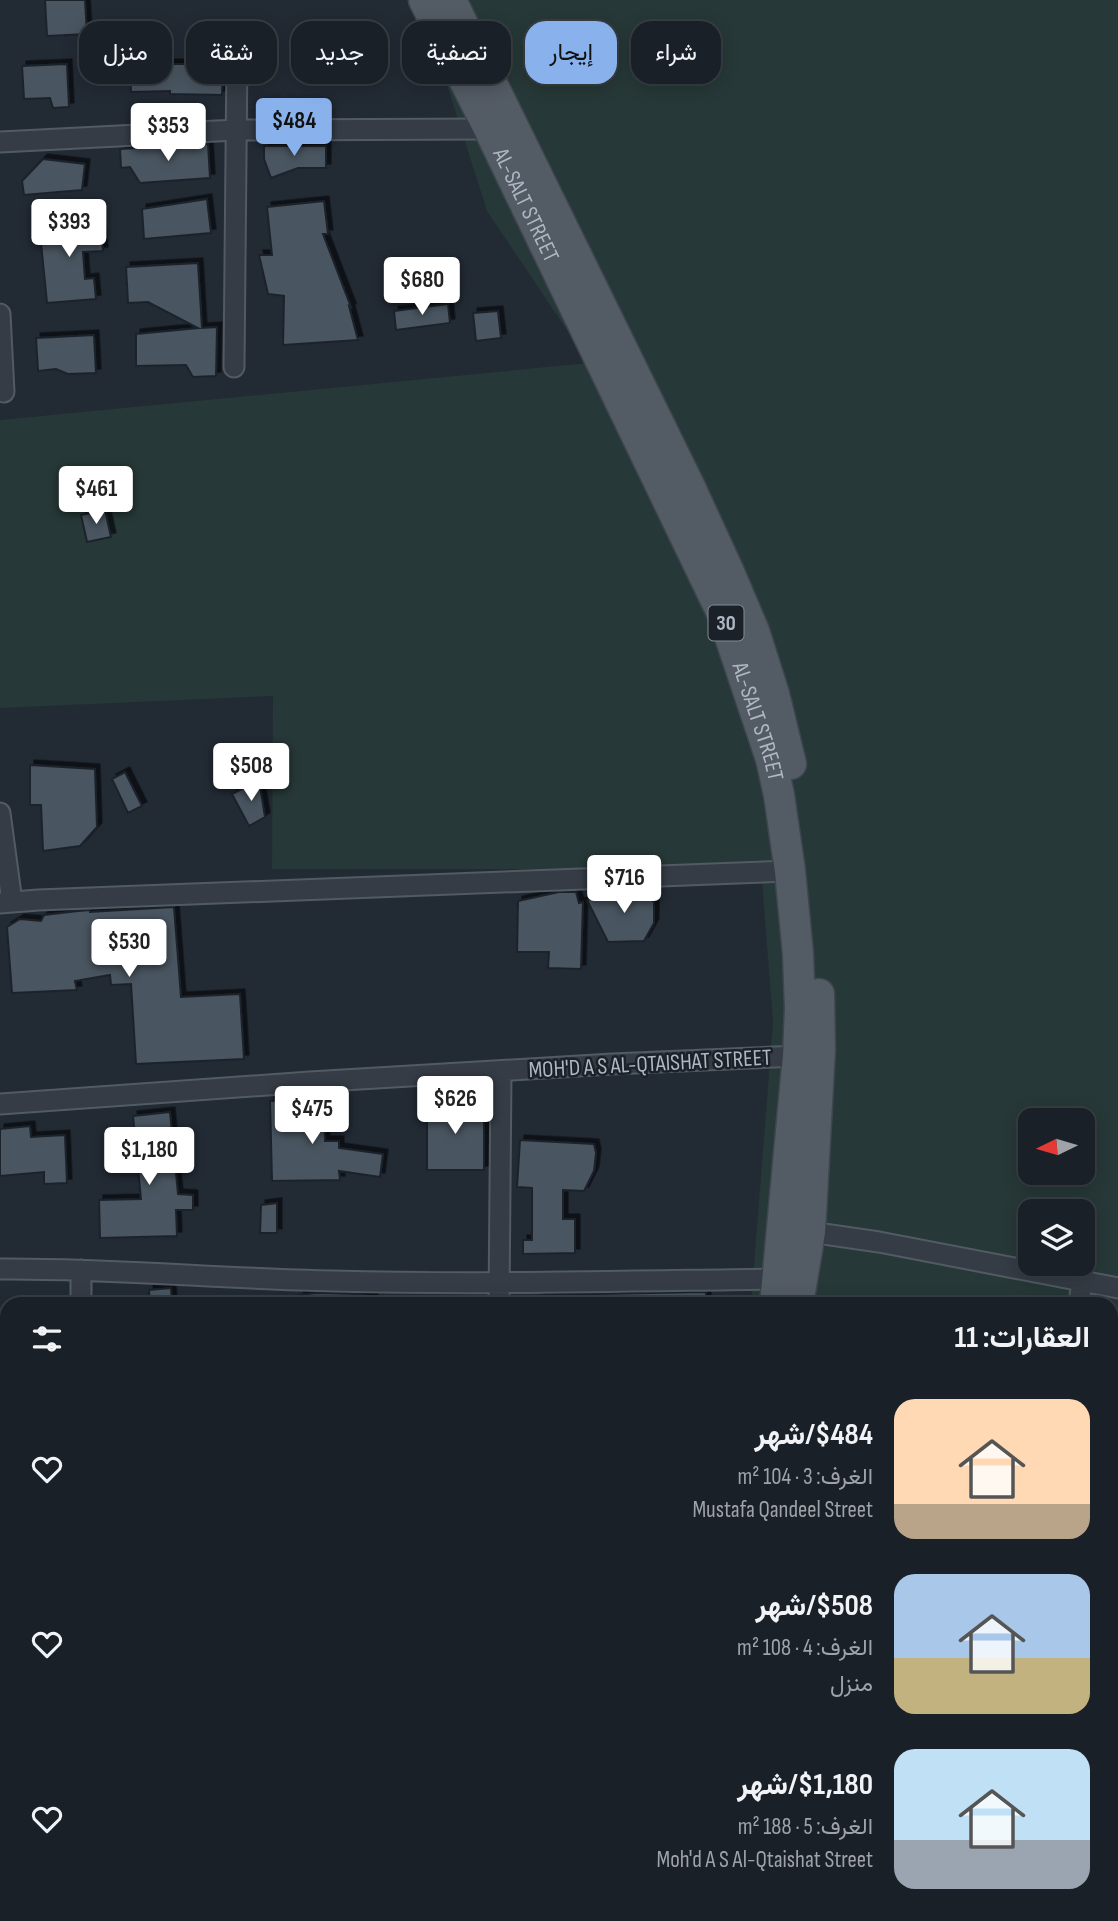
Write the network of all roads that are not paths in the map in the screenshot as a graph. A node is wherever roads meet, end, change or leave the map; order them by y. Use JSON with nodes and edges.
{"nodes":[{"id":1,"x":424,"y":0,"type":"edge"},
{"id":2,"x":450,"y":0,"type":"edge"},
{"id":3,"x":237,"y":84,"type":"edge"},
{"id":4,"x":489,"y":129,"type":"junction"},
{"id":5,"x":236,"y":130,"type":"junction"},
{"id":6,"x":0,"y":142,"type":"edge"},
{"id":7,"x":0,"y":314,"type":"edge"},
{"id":8,"x":234,"y":367,"type":"dead end"},
{"id":9,"x":4,"y":392,"type":"dead end"},
{"id":10,"x":0,"y":813,"type":"edge"},
{"id":11,"x":790,"y":871,"type":"junction"},
{"id":12,"x":6,"y":902,"type":"edge"},
{"id":13,"x":798,"y":1056,"type":"junction"},
{"id":14,"x":500,"y":1072,"type":"junction"},
{"id":15,"x":0,"y":1104,"type":"edge"},
{"id":16,"x":810,"y":1233,"type":"junction"},
{"id":17,"x":0,"y":1269,"type":"edge"},
{"id":18,"x":81,"y":1270,"type":"junction"},
{"id":19,"x":1082,"y":1280,"type":"junction"},
{"id":20,"x":500,"y":1282,"type":"junction"},
{"id":21,"x":1118,"y":1288,"type":"edge"},
{"id":22,"x":776,"y":1291,"type":"edge"},
{"id":23,"x":81,"y":1297,"type":"edge"},
{"id":24,"x":499,"y":1297,"type":"edge"},
{"id":25,"x":799,"y":1297,"type":"edge"},
{"id":26,"x":1080,"y":1297,"type":"edge"}],
"edges":[{"from":1,"to":4,"type":"main road","name":"AL-SALT STREET","number":"30"},
{"from":2,"to":16,"type":"main road","name":"AL-SALT STREET","number":"30"},
{"from":3,"to":5,"type":"street"},
{"from":4,"to":5,"type":"street"},
{"from":4,"to":11,"type":"main road","name":"AL-SALT STREET","number":"30"},
{"from":5,"to":6,"type":"street"},
{"from":5,"to":8,"type":"street"},
{"from":7,"to":9,"type":"street"},
{"from":10,"to":12,"type":"street"},
{"from":11,"to":12,"type":"street"},
{"from":11,"to":13,"type":"main road","name":"AL-SALT STREET","number":"30"},
{"from":13,"to":14,"type":"street","name":"MOH'D A S AL-QTAISHAT STREET"},
{"from":13,"to":22,"type":"main road","name":"AL-SALT STREET","number":"30"},
{"from":14,"to":15,"type":"street","name":"MOH'D A S AL-QTAISHAT STREET"},
{"from":14,"to":20,"type":"street"},
{"from":16,"to":19,"type":"street"},
{"from":16,"to":25,"type":"main road","name":"AL-SALT STREET","number":"30"},
{"from":17,"to":18,"type":"street"},
{"from":18,"to":20,"type":"street"},
{"from":18,"to":23,"type":"street"},
{"from":19,"to":21,"type":"street"},
{"from":19,"to":26,"type":"street"},
{"from":20,"to":22,"type":"street"},
{"from":20,"to":24,"type":"street"}]}
